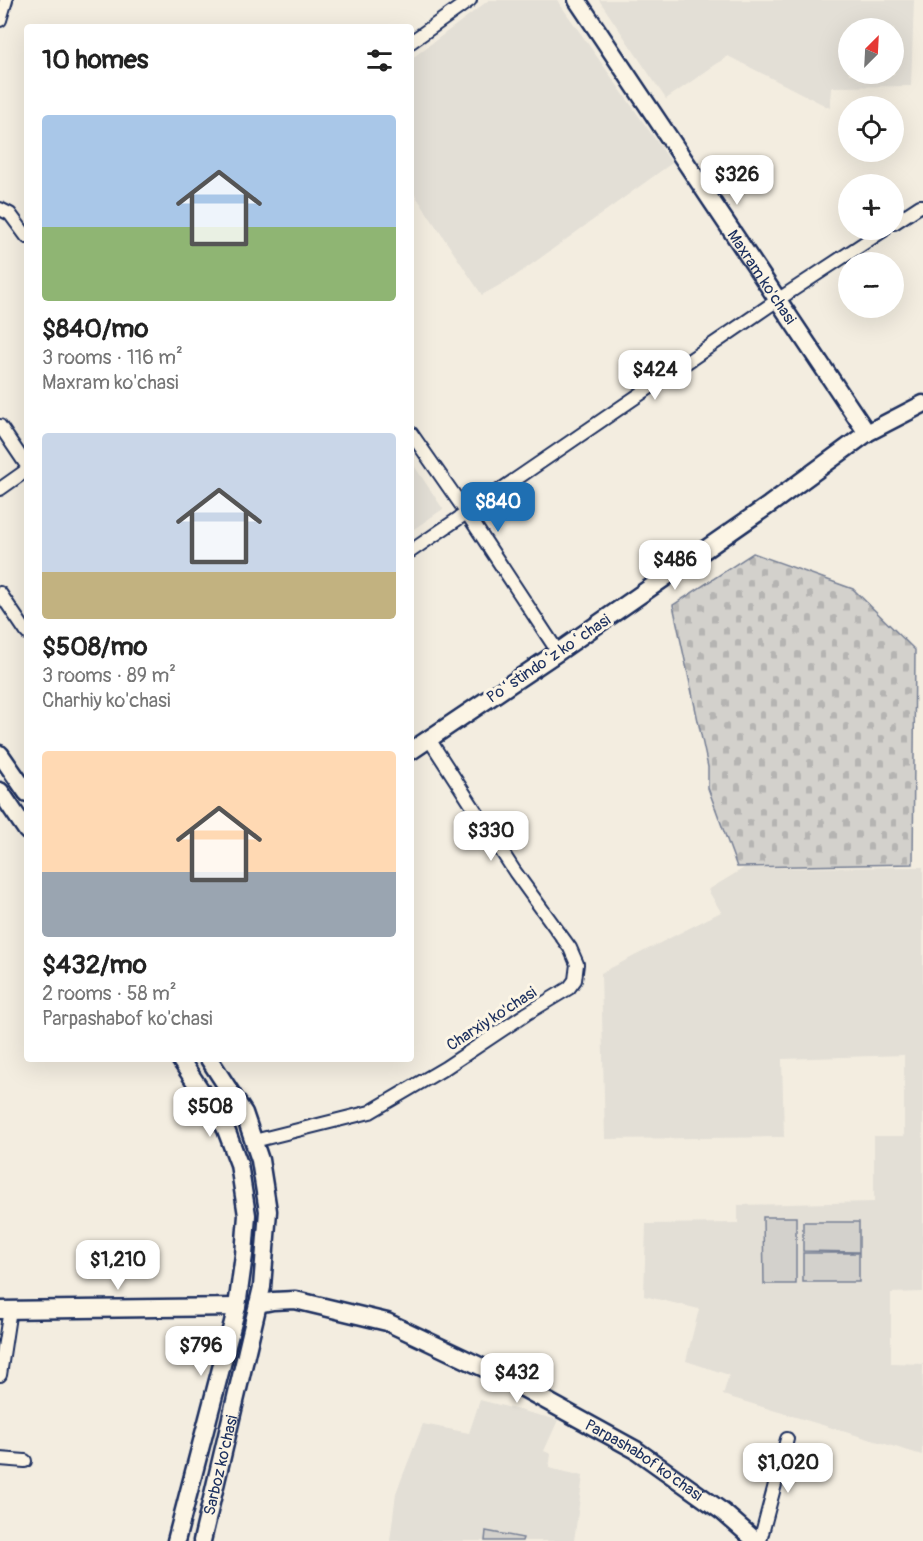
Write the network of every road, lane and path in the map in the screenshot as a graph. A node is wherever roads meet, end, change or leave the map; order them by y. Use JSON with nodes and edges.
{"nodes":[{"id":1,"x":6,"y":0,"type":"edge"},
{"id":2,"x":470,"y":0,"type":"edge"},
{"id":3,"x":577,"y":0,"type":"edge"},
{"id":4,"x":0,"y":20,"type":"edge"},
{"id":5,"x":414,"y":40,"type":"edge"},
{"id":6,"x":921,"y":206,"type":"edge"},
{"id":7,"x":0,"y":209,"type":"edge"},
{"id":8,"x":904,"y":217,"type":"edge"},
{"id":9,"x":24,"y":233,"type":"edge"},
{"id":10,"x":869,"y":240,"type":"edge"},
{"id":11,"x":778,"y":299,"type":"junction"},
{"id":12,"x":923,"y":404,"type":"edge"},
{"id":13,"x":0,"y":426,"type":"edge"},
{"id":14,"x":867,"y":433,"type":"junction"},
{"id":15,"x":414,"y":437,"type":"edge"},
{"id":16,"x":24,"y":461,"type":"edge"},
{"id":17,"x":24,"y":472,"type":"edge"},
{"id":18,"x":0,"y":489,"type":"edge"},
{"id":19,"x":466,"y":512,"type":"junction"},
{"id":20,"x":414,"y":549,"type":"edge"},
{"id":21,"x":0,"y":593,"type":"edge"},
{"id":22,"x":24,"y":629,"type":"edge"},
{"id":23,"x":558,"y":652,"type":"junction"},
{"id":24,"x":429,"y":739,"type":"junction"},
{"id":25,"x":414,"y":749,"type":"edge"},
{"id":26,"x":0,"y":754,"type":"edge"},
{"id":27,"x":24,"y":789,"type":"edge"},
{"id":28,"x":0,"y":791,"type":"edge"},
{"id":29,"x":24,"y":827,"type":"edge"},
{"id":30,"x":182,"y":1062,"type":"edge"},
{"id":31,"x":210,"y":1062,"type":"edge"},
{"id":32,"x":254,"y":1141,"type":"junction"},
{"id":33,"x":258,"y":1304,"type":"junction"},
{"id":34,"x":237,"y":1307,"type":"junction"},
{"id":35,"x":5,"y":1310,"type":"edge"},
{"id":36,"x":0,"y":1375,"type":"edge"},
{"id":37,"x":788,"y":1439,"type":"dead end"},
{"id":38,"x":0,"y":1459,"type":"edge"},
{"id":39,"x":25,"y":1461,"type":"dead end"},
{"id":40,"x":176,"y":1541,"type":"edge"},
{"id":41,"x":202,"y":1541,"type":"edge"},
{"id":42,"x":758,"y":1541,"type":"edge"}],
"edges":[{"from":1,"to":4,"type":"street"},
{"from":2,"to":5,"type":"street"},
{"from":3,"to":11,"type":"main road","name":"Maxram ko'chasi"},
{"from":6,"to":8,"type":"street"},
{"from":7,"to":9,"type":"street"},
{"from":10,"to":11,"type":"street"},
{"from":11,"to":14,"type":"main road","name":"Maxram ko'chasi"},
{"from":11,"to":19,"type":"street"},
{"from":12,"to":14,"type":"main road","name":"Poʻstindoʻz koʻchasi"},
{"from":13,"to":16,"type":"street"},
{"from":14,"to":23,"type":"main road","name":"Poʻstindoʻz koʻchasi"},
{"from":15,"to":19,"type":"street"},
{"from":17,"to":18,"type":"street"},
{"from":19,"to":20,"type":"street"},
{"from":19,"to":23,"type":"street"},
{"from":21,"to":22,"type":"street"},
{"from":23,"to":24,"type":"main road","name":"Poʻstindoʻz koʻchasi"},
{"from":24,"to":25,"type":"main road","name":"Poʻstindoʻz koʻchasi"},
{"from":24,"to":32,"type":"street","name":"Charxiy ko'chasi"},
{"from":26,"to":27,"type":"main road"},
{"from":28,"to":29,"type":"main road"},
{"from":30,"to":34,"type":"main road","name":"Sarboz ko'chasi"},
{"from":31,"to":32,"type":"main road","name":"Sarboz ko'chasi"},
{"from":32,"to":33,"type":"main road","name":"Sarboz ko'chasi"},
{"from":33,"to":41,"type":"main road","name":"Sarboz ko'chasi"},
{"from":33,"to":42,"type":"main road","name":"Parpashabof ko'chasi"},
{"from":34,"to":35,"type":"main road"},
{"from":34,"to":40,"type":"main road","name":"Sarboz ko'chasi"},
{"from":35,"to":36,"type":"street"},
{"from":37,"to":42,"type":"street"},
{"from":38,"to":39,"type":"street"}]}
